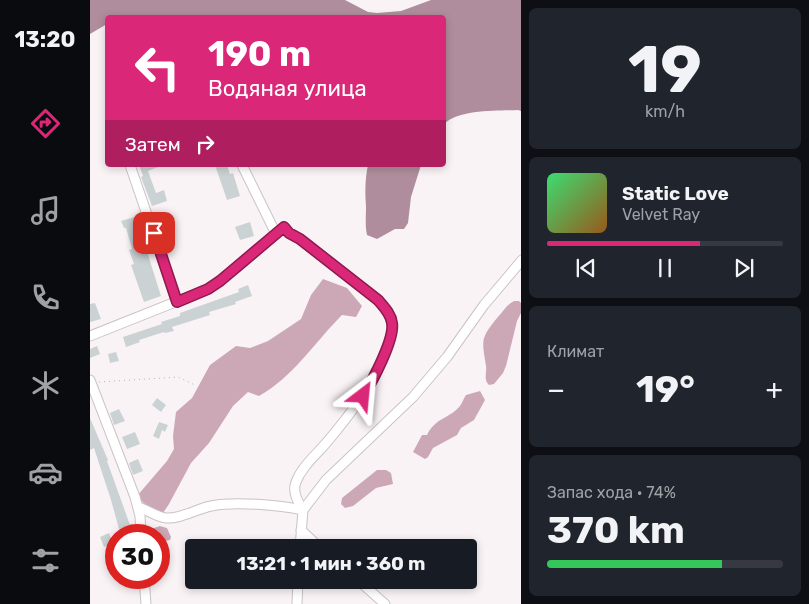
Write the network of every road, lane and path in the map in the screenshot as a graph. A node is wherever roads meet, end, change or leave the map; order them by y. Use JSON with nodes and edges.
{"nodes":[{"id":1,"x":131,"y":167,"type":"edge"},
{"id":2,"x":243,"y":167,"type":"edge"},
{"id":3,"x":276,"y":234,"type":"junction"},
{"id":4,"x":521,"y":261,"type":"edge"},
{"id":5,"x":177,"y":302,"type":"junction"},
{"id":6,"x":90,"y":336,"type":"edge"},
{"id":7,"x":90,"y":381,"type":"edge"},
{"id":8,"x":195,"y":385,"type":"dead end"},
{"id":9,"x":138,"y":507,"type":"junction"},
{"id":10,"x":303,"y":510,"type":"junction"},
{"id":11,"x":140,"y":524,"type":"edge"},
{"id":12,"x":301,"y":530,"type":"junction"},
{"id":13,"x":300,"y":539,"type":"edge"},
{"id":14,"x":310,"y":539,"type":"edge"},
{"id":15,"x":145,"y":589,"type":"edge"},
{"id":16,"x":298,"y":589,"type":"edge"},
{"id":17,"x":368,"y":589,"type":"edge"},
{"id":18,"x":146,"y":604,"type":"edge"},
{"id":19,"x":297,"y":604,"type":"edge"},
{"id":20,"x":385,"y":604,"type":"edge"}],
"edges":[{"from":1,"to":5,"type":"street"},
{"from":2,"to":3,"type":"street"},
{"from":3,"to":5,"type":"street"},
{"from":3,"to":10,"type":"street"},
{"from":4,"to":10,"type":"street"},
{"from":5,"to":6,"type":"street"},
{"from":7,"to":8,"type":"path"},
{"from":7,"to":9,"type":"street"},
{"from":9,"to":10,"type":"street"},
{"from":9,"to":11,"type":"street"},
{"from":10,"to":12,"type":"street"},
{"from":12,"to":13,"type":"street"},
{"from":12,"to":14,"type":"street"},
{"from":15,"to":18,"type":"street"},
{"from":16,"to":19,"type":"street"},
{"from":17,"to":20,"type":"street"}]}
